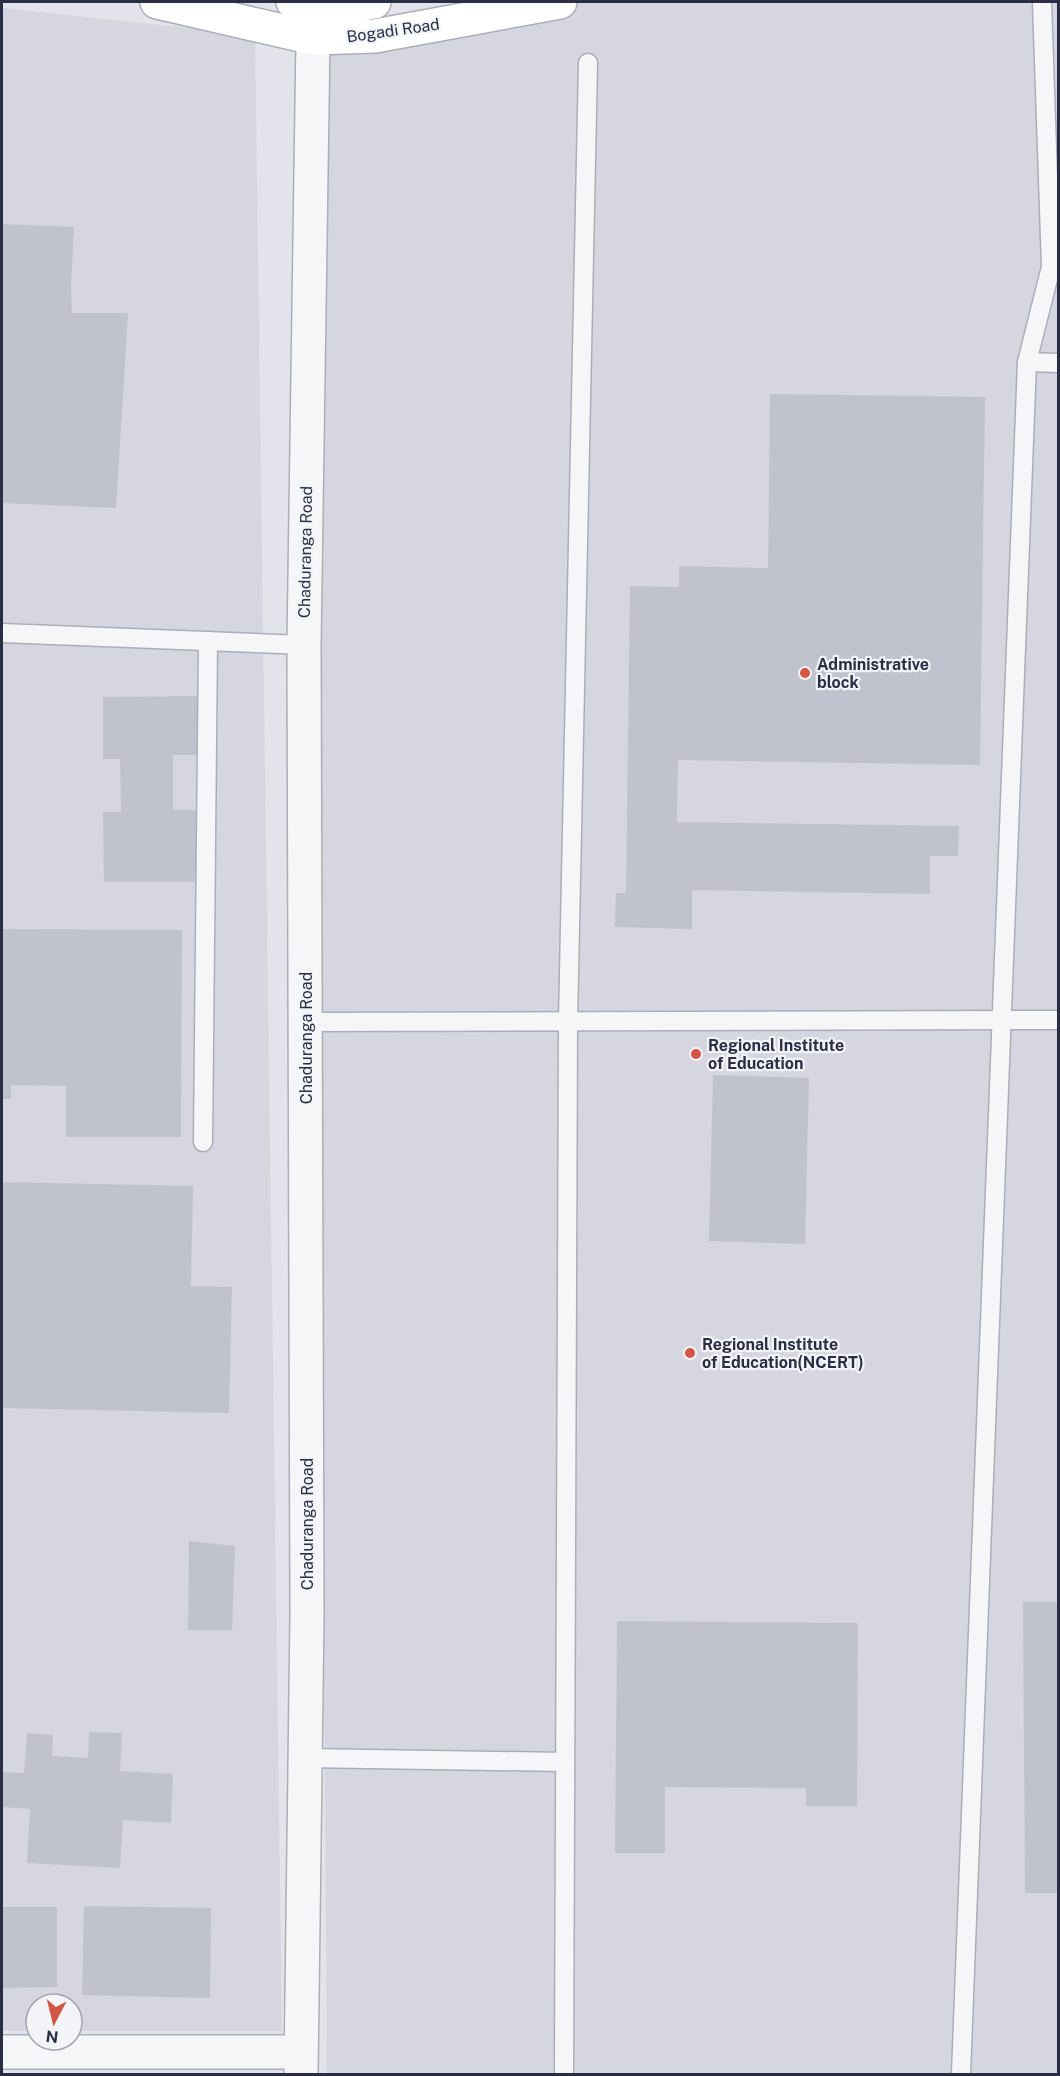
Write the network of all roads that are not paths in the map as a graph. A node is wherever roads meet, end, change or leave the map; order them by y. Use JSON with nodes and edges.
{"nodes":[{"id":1,"x":157,"y":2,"type":"edge"},
{"id":2,"x":374,"y":2,"type":"edge"},
{"id":3,"x":560,"y":2,"type":"edge"},
{"id":4,"x":1042,"y":2,"type":"edge"},
{"id":5,"x":313,"y":4,"type":"edge"},
{"id":6,"x":312,"y":38,"type":"junction"},
{"id":7,"x":588,"y":63,"type":"dead end"},
{"id":8,"x":1027,"y":362,"type":"junction"},
{"id":9,"x":1059,"y":363,"type":"edge"},
{"id":10,"x":2,"y":633,"type":"edge"},
{"id":11,"x":208,"y":641,"type":"junction"},
{"id":12,"x":304,"y":645,"type":"junction"},
{"id":13,"x":1003,"y":1020,"type":"junction"},
{"id":14,"x":1059,"y":1020,"type":"edge"},
{"id":15,"x":306,"y":1022,"type":"junction"},
{"id":16,"x":568,"y":1022,"type":"junction"},
{"id":17,"x":202,"y":1142,"type":"dead end"},
{"id":18,"x":305,"y":1758,"type":"junction"},
{"id":19,"x":565,"y":1762,"type":"junction"},
{"id":20,"x":2,"y":2052,"type":"edge"},
{"id":21,"x":301,"y":2063,"type":"edge"},
{"id":22,"x":564,"y":2074,"type":"edge"},
{"id":23,"x":961,"y":2074,"type":"edge"}],
"edges":[{"from":1,"to":6,"type":"main road","name":"Bogadi Road"},
{"from":2,"to":5,"type":"main road"},
{"from":3,"to":6,"type":"main road","name":"Bogadi Road"},
{"from":4,"to":8,"type":"lane"},
{"from":5,"to":6,"type":"street","name":"Chaduranga Road"},
{"from":6,"to":12,"type":"street","name":"Chaduranga Road"},
{"from":7,"to":16,"type":"lane"},
{"from":8,"to":9,"type":"lane"},
{"from":8,"to":13,"type":"lane"},
{"from":10,"to":11,"type":"lane"},
{"from":11,"to":12,"type":"lane"},
{"from":11,"to":17,"type":"lane"},
{"from":12,"to":15,"type":"street","name":"Chaduranga Road"},
{"from":13,"to":14,"type":"lane"},
{"from":13,"to":16,"type":"lane"},
{"from":13,"to":23,"type":"lane"},
{"from":15,"to":16,"type":"lane"},
{"from":15,"to":18,"type":"street","name":"Chaduranga Road"},
{"from":16,"to":19,"type":"lane"},
{"from":18,"to":19,"type":"lane"},
{"from":18,"to":21,"type":"street","name":"Chaduranga Road"},
{"from":19,"to":22,"type":"lane"},
{"from":20,"to":21,"type":"street"}]}
